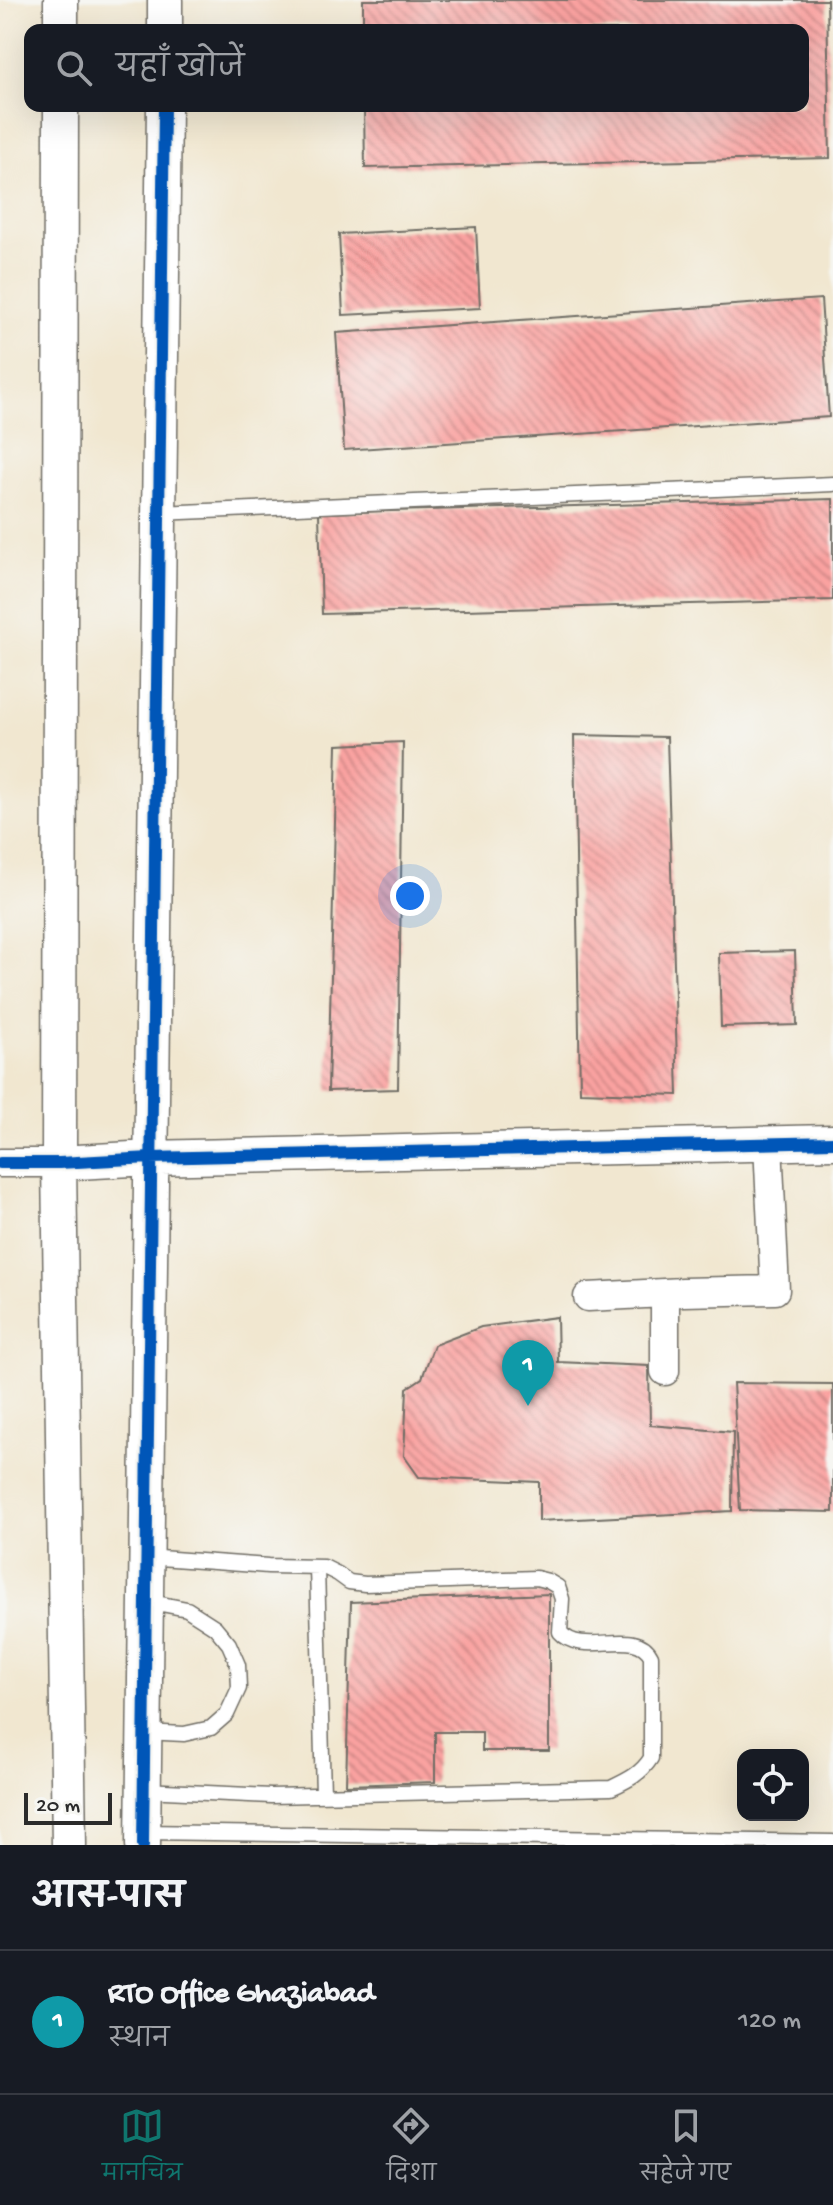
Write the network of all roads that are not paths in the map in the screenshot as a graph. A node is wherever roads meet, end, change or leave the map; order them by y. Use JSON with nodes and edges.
{"nodes":[{"id":1,"x":61,"y":0,"type":"edge"},
{"id":2,"x":165,"y":0,"type":"edge"},
{"id":3,"x":61,"y":24,"type":"edge"},
{"id":4,"x":165,"y":24,"type":"edge"},
{"id":5,"x":61,"y":112,"type":"edge"},
{"id":6,"x":164,"y":112,"type":"edge"},
{"id":7,"x":833,"y":484,"type":"edge"},
{"id":8,"x":159,"y":513,"type":"junction"},
{"id":9,"x":833,"y":1142,"type":"edge"},
{"id":10,"x":768,"y":1144,"type":"junction"},
{"id":11,"x":150,"y":1158,"type":"junction"},
{"id":12,"x":0,"y":1163,"type":"edge"},
{"id":13,"x":59,"y":1163,"type":"junction"},
{"id":14,"x":665,"y":1293,"type":"junction"},
{"id":15,"x":588,"y":1297,"type":"dead end"},
{"id":16,"x":665,"y":1371,"type":"dead end"},
{"id":17,"x":146,"y":1557,"type":"junction"},
{"id":18,"x":317,"y":1567,"type":"junction"},
{"id":19,"x":145,"y":1601,"type":"junction"},
{"id":20,"x":144,"y":1732,"type":"junction"},
{"id":21,"x":143,"y":1790,"type":"junction"},
{"id":22,"x":323,"y":1794,"type":"junction"},
{"id":23,"x":143,"y":1839,"type":"edge"},
{"id":24,"x":833,"y":1842,"type":"edge"},
{"id":25,"x":69,"y":1845,"type":"edge"}],
"edges":[{"from":1,"to":3,"type":"street"},
{"from":2,"to":4,"type":"street"},
{"from":5,"to":13,"type":"street"},
{"from":6,"to":8,"type":"street"},
{"from":7,"to":8,"type":"lane"},
{"from":8,"to":11,"type":"street"},
{"from":9,"to":10,"type":"street"},
{"from":10,"to":11,"type":"street"},
{"from":10,"to":14,"type":"street"},
{"from":11,"to":13,"type":"street"},
{"from":11,"to":17,"type":"street"},
{"from":12,"to":13,"type":"street"},
{"from":13,"to":25,"type":"street"},
{"from":14,"to":15,"type":"street"},
{"from":14,"to":16,"type":"street"},
{"from":17,"to":18,"type":"lane"},
{"from":17,"to":19,"type":"street"},
{"from":18,"to":22,"type":"lane"},
{"from":18,"to":22,"type":"lane"},
{"from":19,"to":20,"type":"street"},
{"from":19,"to":20,"type":"lane"},
{"from":20,"to":21,"type":"street"},
{"from":21,"to":22,"type":"lane"},
{"from":21,"to":23,"type":"street"},
{"from":23,"to":24,"type":"lane"}]}
